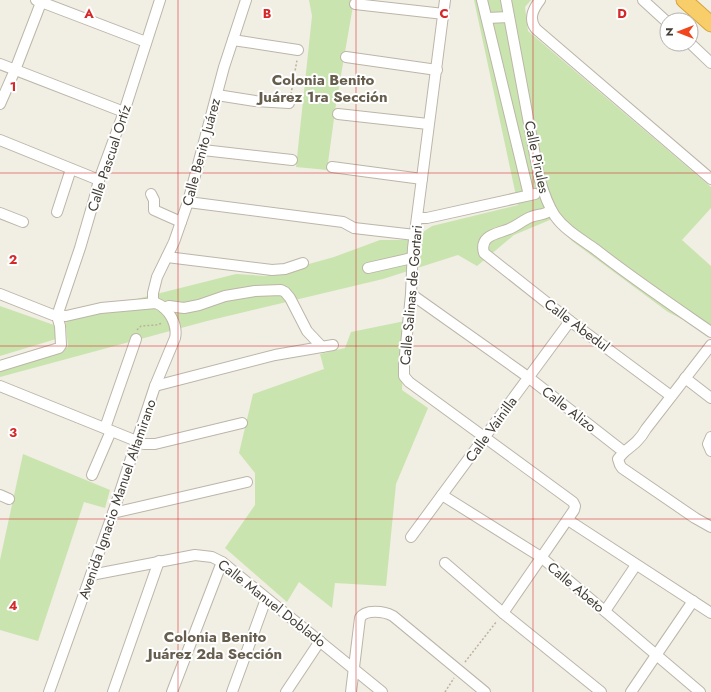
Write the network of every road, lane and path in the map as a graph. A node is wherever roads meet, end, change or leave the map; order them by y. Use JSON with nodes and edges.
{"nodes":[{"id":1,"x":160,"y":0,"type":"edge"},
{"id":2,"x":446,"y":0,"type":"edge"},
{"id":3,"x":482,"y":0,"type":"edge"},
{"id":4,"x":506,"y":0,"type":"edge"},
{"id":5,"x":540,"y":0,"type":"edge"},
{"id":6,"x":643,"y":0,"type":"edge"},
{"id":7,"x":684,"y":0,"type":"edge"},
{"id":8,"x":40,"y":1,"type":"edge"},
{"id":9,"x":243,"y":1,"type":"edge"},
{"id":10,"x":355,"y":4,"type":"dead end"},
{"id":11,"x":444,"y":14,"type":"junction"},
{"id":12,"x":659,"y":15,"type":"edge"},
{"id":13,"x":509,"y":17,"type":"junction"},
{"id":14,"x":487,"y":18,"type":"junction"},
{"id":15,"x":711,"y":24,"type":"edge"},
{"id":16,"x":233,"y":40,"type":"junction"},
{"id":17,"x":146,"y":42,"type":"junction"},
{"id":18,"x":298,"y":50,"type":"joint"},
{"id":19,"x":699,"y":52,"type":"edge"},
{"id":20,"x":346,"y":57,"type":"dead end"},
{"id":21,"x":711,"y":63,"type":"edge"},
{"id":22,"x":0,"y":64,"type":"edge"},
{"id":23,"x":15,"y":70,"type":"junction"},
{"id":24,"x":437,"y":70,"type":"junction"},
{"id":25,"x":217,"y":95,"type":"junction"},
{"id":26,"x":290,"y":103,"type":"joint"},
{"id":27,"x":0,"y":104,"type":"edge"},
{"id":28,"x":124,"y":112,"type":"junction"},
{"id":29,"x":338,"y":114,"type":"dead end"},
{"id":30,"x":428,"y":124,"type":"junction"},
{"id":31,"x":0,"y":140,"type":"edge"},
{"id":32,"x":203,"y":150,"type":"junction"},
{"id":33,"x":292,"y":160,"type":"dead end"},
{"id":34,"x":332,"y":167,"type":"dead end"},
{"id":35,"x":71,"y":169,"type":"junction"},
{"id":36,"x":422,"y":179,"type":"junction"},
{"id":37,"x":711,"y":179,"type":"edge"},
{"id":38,"x":99,"y":180,"type":"junction"},
{"id":39,"x":543,"y":192,"type":"junction"},
{"id":40,"x":151,"y":194,"type":"dead end"},
{"id":41,"x":529,"y":195,"type":"junction"},
{"id":42,"x":188,"y":202,"type":"junction"},
{"id":43,"x":551,"y":210,"type":"junction"},
{"id":44,"x":57,"y":212,"type":"dead end"},
{"id":45,"x":0,"y":213,"type":"edge"},
{"id":46,"x":417,"y":218,"type":"junction"},
{"id":47,"x":24,"y":222,"type":"dead end"},
{"id":48,"x":181,"y":222,"type":"junction"},
{"id":49,"x":415,"y":235,"type":"junction"},
{"id":50,"x":167,"y":256,"type":"junction"},
{"id":51,"x":412,"y":258,"type":"junction"},
{"id":52,"x":304,"y":264,"type":"dead end"},
{"id":53,"x":368,"y":268,"type":"dead end"},
{"id":54,"x":0,"y":294,"type":"edge"},
{"id":55,"x":411,"y":294,"type":"junction"},
{"id":56,"x":153,"y":303,"type":"junction"},
{"id":57,"x":167,"y":312,"type":"junction"},
{"id":58,"x":57,"y":316,"type":"junction"},
{"id":59,"x":570,"y":321,"type":"junction"},
{"id":60,"x":711,"y":332,"type":"edge"},
{"id":61,"x":136,"y":339,"type":"joint"},
{"id":62,"x":333,"y":345,"type":"dead end"},
{"id":63,"x":711,"y":345,"type":"edge"},
{"id":64,"x":322,"y":347,"type":"junction"},
{"id":65,"x":0,"y":366,"type":"edge"},
{"id":66,"x":528,"y":377,"type":"junction"},
{"id":67,"x":685,"y":378,"type":"junction"},
{"id":68,"x":0,"y":386,"type":"edge"},
{"id":69,"x":155,"y":386,"type":"junction"},
{"id":70,"x":671,"y":396,"type":"junction"},
{"id":71,"x":711,"y":398,"type":"edge"},
{"id":72,"x":242,"y":423,"type":"dead end"},
{"id":73,"x":108,"y":429,"type":"junction"},
{"id":74,"x":711,"y":437,"type":"edge"},
{"id":75,"x":485,"y":438,"type":"junction"},
{"id":76,"x":136,"y":441,"type":"junction"},
{"id":77,"x":711,"y":451,"type":"edge"},
{"id":78,"x":624,"y":452,"type":"junction"},
{"id":79,"x":92,"y":475,"type":"dead end"},
{"id":80,"x":247,"y":482,"type":"dead end"},
{"id":81,"x":442,"y":495,"type":"junction"},
{"id":82,"x":113,"y":512,"type":"junction"},
{"id":83,"x":568,"y":520,"type":"junction"},
{"id":84,"x":711,"y":527,"type":"edge"},
{"id":85,"x":411,"y":537,"type":"dead end"},
{"id":86,"x":541,"y":557,"type":"junction"},
{"id":87,"x":159,"y":561,"type":"junction"},
{"id":88,"x":222,"y":562,"type":"junction"},
{"id":89,"x":445,"y":563,"type":"dead end"},
{"id":90,"x":636,"y":565,"type":"junction"},
{"id":91,"x":91,"y":575,"type":"junction"},
{"id":92,"x":266,"y":599,"type":"junction"},
{"id":93,"x":693,"y":601,"type":"junction"},
{"id":94,"x":606,"y":611,"type":"junction"},
{"id":95,"x":503,"y":613,"type":"junction"},
{"id":96,"x":711,"y":613,"type":"edge"},
{"id":97,"x":320,"y":641,"type":"junction"},
{"id":98,"x":657,"y":655,"type":"junction"},
{"id":99,"x":353,"y":668,"type":"junction"},
{"id":100,"x":458,"y":671,"type":"junction"},
{"id":101,"x":49,"y":692,"type":"edge"},
{"id":102,"x":113,"y":692,"type":"edge"},
{"id":103,"x":172,"y":692,"type":"edge"},
{"id":104,"x":232,"y":692,"type":"edge"},
{"id":105,"x":286,"y":692,"type":"edge"},
{"id":106,"x":351,"y":692,"type":"edge"},
{"id":107,"x":382,"y":692,"type":"edge"},
{"id":108,"x":445,"y":692,"type":"edge"},
{"id":109,"x":485,"y":692,"type":"edge"},
{"id":110,"x":601,"y":692,"type":"edge"},
{"id":111,"x":631,"y":692,"type":"edge"},
{"id":112,"x":700,"y":692,"type":"edge"}],
"edges":[{"from":1,"to":17,"type":"street","name":"Calle Pascual Ortíz"},
{"from":2,"to":11,"type":"street","name":"Calle Salinas de Gortari"},
{"from":3,"to":14,"type":"street","name":"Calle Pirules"},
{"from":4,"to":13,"type":"street","name":"Calle Pirules"},
{"from":5,"to":37,"type":"street"},
{"from":6,"to":12,"type":"street"},
{"from":7,"to":15,"type":"highway"},
{"from":8,"to":17,"type":"street"},
{"from":8,"to":23,"type":"street"},
{"from":9,"to":16,"type":"street","name":"Calle Benito Juárez"},
{"from":10,"to":11,"type":"street"},
{"from":11,"to":24,"type":"street","name":"Calle Salinas de Gortari"},
{"from":13,"to":14,"type":"street"},
{"from":13,"to":39,"type":"street","name":"Calle Pirules"},
{"from":14,"to":41,"type":"street","name":"Calle Pirules"},
{"from":16,"to":18,"type":"street"},
{"from":16,"to":25,"type":"street","name":"Calle Benito Juárez"},
{"from":17,"to":28,"type":"street","name":"Calle Pascual Ortíz"},
{"from":18,"to":26,"type":"path"},
{"from":19,"to":21,"type":"street"},
{"from":20,"to":24,"type":"street"},
{"from":22,"to":23,"type":"street"},
{"from":23,"to":27,"type":"street"},
{"from":23,"to":28,"type":"street"},
{"from":24,"to":30,"type":"street","name":"Calle Salinas de Gortari"},
{"from":25,"to":26,"type":"street"},
{"from":25,"to":32,"type":"street","name":"Calle Benito Juárez"},
{"from":28,"to":38,"type":"street","name":"Calle Pascual Ortíz"},
{"from":29,"to":30,"type":"street"},
{"from":30,"to":36,"type":"street","name":"Calle Salinas de Gortari"},
{"from":31,"to":35,"type":"street"},
{"from":32,"to":33,"type":"street"},
{"from":32,"to":42,"type":"street","name":"Calle Benito Juárez"},
{"from":34,"to":36,"type":"street"},
{"from":35,"to":38,"type":"street"},
{"from":35,"to":44,"type":"street"},
{"from":36,"to":46,"type":"street","name":"Calle Salinas de Gortari"},
{"from":38,"to":58,"type":"street","name":"Calle Pascual Ortíz"},
{"from":39,"to":41,"type":"street"},
{"from":39,"to":43,"type":"street","name":"Calle Pirules"},
{"from":40,"to":48,"type":"street"},
{"from":41,"to":46,"type":"street"},
{"from":42,"to":48,"type":"street","name":"Calle Benito Juárez"},
{"from":42,"to":49,"type":"street"},
{"from":43,"to":59,"type":"street","name":"Calle Abedul"},
{"from":43,"to":60,"type":"street","name":"Calle Pirules"},
{"from":45,"to":47,"type":"street"},
{"from":46,"to":49,"type":"street","name":"Calle Salinas de Gortari"},
{"from":48,"to":50,"type":"street","name":"Calle Benito Juárez"},
{"from":49,"to":51,"type":"street","name":"Calle Salinas de Gortari"},
{"from":50,"to":52,"type":"street"},
{"from":50,"to":56,"type":"street","name":"Calle Benito Juárez"},
{"from":51,"to":53,"type":"street"},
{"from":51,"to":55,"type":"street","name":"Calle Salinas de Gortari"},
{"from":54,"to":58,"type":"street"},
{"from":55,"to":66,"type":"street","name":"Calle Alizo"},
{"from":55,"to":75,"type":"street","name":"Calle Salinas de Gortari"},
{"from":56,"to":57,"type":"street"},
{"from":56,"to":58,"type":"street"},
{"from":57,"to":61,"type":"path"},
{"from":57,"to":64,"type":"street"},
{"from":57,"to":69,"type":"street","name":"Avenida Ignacio Manuel Altamirano"},
{"from":58,"to":65,"type":"street"},
{"from":59,"to":66,"type":"street","name":"Calle Vainilla"},
{"from":59,"to":70,"type":"street","name":"Calle Abedul"},
{"from":61,"to":73,"type":"street"},
{"from":62,"to":64,"type":"street"},
{"from":63,"to":67,"type":"street"},
{"from":64,"to":69,"type":"street"},
{"from":66,"to":75,"type":"street","name":"Calle Vainilla"},
{"from":66,"to":78,"type":"street","name":"Calle Alizo"},
{"from":67,"to":70,"type":"street"},
{"from":67,"to":71,"type":"street"},
{"from":68,"to":73,"type":"street"},
{"from":69,"to":76,"type":"street","name":"Avenida Ignacio Manuel Altamirano"},
{"from":70,"to":78,"type":"street"},
{"from":72,"to":76,"type":"street"},
{"from":73,"to":76,"type":"street"},
{"from":73,"to":79,"type":"street"},
{"from":74,"to":77,"type":"street"},
{"from":75,"to":81,"type":"street","name":"Calle Vainilla"},
{"from":75,"to":83,"type":"street","name":"Calle Salinas de Gortari"},
{"from":76,"to":82,"type":"street","name":"Avenida Ignacio Manuel Altamirano"},
{"from":78,"to":84,"type":"street"},
{"from":80,"to":82,"type":"street"},
{"from":81,"to":85,"type":"street","name":"Calle Vainilla"},
{"from":81,"to":86,"type":"street","name":"Calle Abeto"},
{"from":82,"to":91,"type":"street","name":"Avenida Ignacio Manuel Altamirano"},
{"from":83,"to":86,"type":"street"},
{"from":83,"to":90,"type":"street"},
{"from":86,"to":94,"type":"street","name":"Calle Abeto"},
{"from":86,"to":95,"type":"street"},
{"from":87,"to":88,"type":"street","name":"Calle Manuel Doblado"},
{"from":87,"to":91,"type":"street","name":"Calle Manuel Doblado"},
{"from":87,"to":102,"type":"street"},
{"from":88,"to":92,"type":"street","name":"Calle Manuel Doblado"},
{"from":88,"to":103,"type":"street"},
{"from":89,"to":95,"type":"street"},
{"from":90,"to":93,"type":"street"},
{"from":90,"to":94,"type":"street"},
{"from":91,"to":101,"type":"street","name":"Avenida Ignacio Manuel Altamirano"},
{"from":92,"to":97,"type":"street","name":"Calle Manuel Doblado"},
{"from":92,"to":104,"type":"street"},
{"from":93,"to":96,"type":"street"},
{"from":93,"to":98,"type":"street"},
{"from":94,"to":98,"type":"street","name":"Calle Abeto"},
{"from":95,"to":100,"type":"path"},
{"from":95,"to":110,"type":"street"},
{"from":97,"to":99,"type":"street","name":"Calle Manuel Doblado"},
{"from":97,"to":105,"type":"street"},
{"from":98,"to":111,"type":"street"},
{"from":98,"to":112,"type":"street","name":"Calle Abeto"},
{"from":99,"to":100,"type":"street"},
{"from":99,"to":106,"type":"street"},
{"from":99,"to":107,"type":"street","name":"Calle Manuel Doblado"},
{"from":100,"to":108,"type":"path"},
{"from":100,"to":109,"type":"street"}]}
